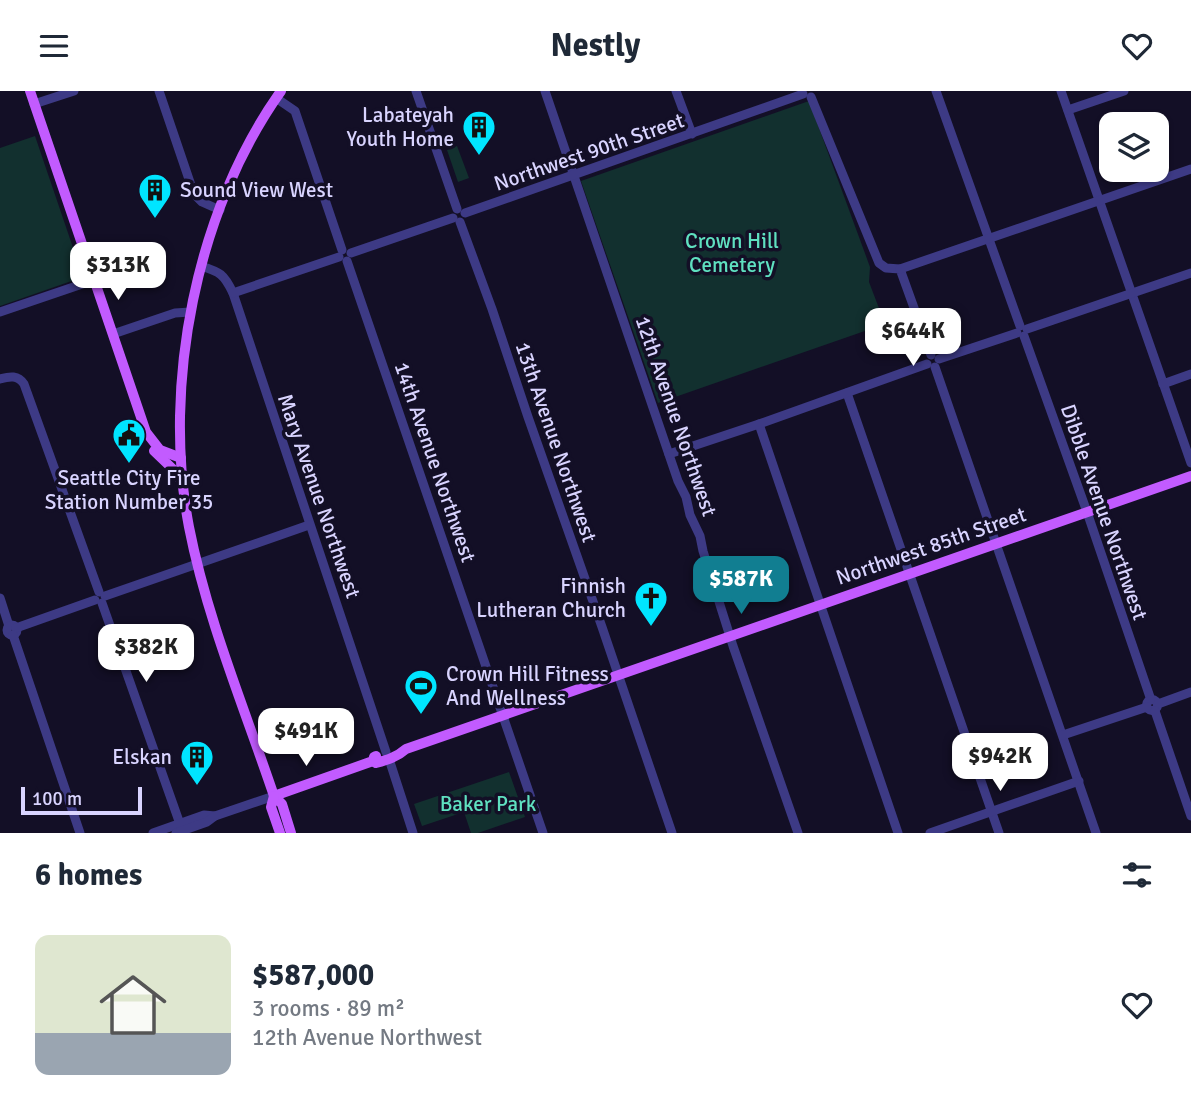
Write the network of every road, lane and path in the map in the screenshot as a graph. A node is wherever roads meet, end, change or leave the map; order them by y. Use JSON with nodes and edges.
{"nodes":[{"id":1,"x":30,"y":91,"type":"edge"},
{"id":2,"x":74,"y":91,"type":"edge"},
{"id":3,"x":159,"y":91,"type":"edge"},
{"id":4,"x":416,"y":91,"type":"edge"},
{"id":5,"x":545,"y":91,"type":"edge"},
{"id":6,"x":676,"y":91,"type":"edge"},
{"id":7,"x":936,"y":91,"type":"edge"},
{"id":8,"x":1061,"y":91,"type":"edge"},
{"id":9,"x":1124,"y":91,"type":"edge"},
{"id":10,"x":807,"y":93,"type":"edge"},
{"id":11,"x":278,"y":95,"type":"edge"},
{"id":12,"x":34,"y":104,"type":"junction"},
{"id":13,"x":1068,"y":110,"type":"junction"},
{"id":14,"x":692,"y":134,"type":"junction"},
{"id":15,"x":1191,"y":169,"type":"edge"},
{"id":16,"x":573,"y":176,"type":"junction"},
{"id":17,"x":1099,"y":200,"type":"junction"},
{"id":18,"x":220,"y":210,"type":"junction"},
{"id":19,"x":459,"y":216,"type":"junction"},
{"id":20,"x":988,"y":238,"type":"junction"},
{"id":21,"x":345,"y":255,"type":"junction"},
{"id":22,"x":201,"y":266,"type":"junction"},
{"id":23,"x":900,"y":269,"type":"junction"},
{"id":24,"x":1191,"y":273,"type":"edge"},
{"id":25,"x":94,"y":280,"type":"junction"},
{"id":26,"x":233,"y":293,"type":"junction"},
{"id":27,"x":1132,"y":293,"type":"junction"},
{"id":28,"x":0,"y":312,"type":"edge"},
{"id":29,"x":190,"y":312,"type":"junction"},
{"id":30,"x":1022,"y":331,"type":"junction"},
{"id":31,"x":113,"y":334,"type":"junction"},
{"id":32,"x":933,"y":361,"type":"junction"},
{"id":33,"x":1191,"y":374,"type":"edge"},
{"id":34,"x":4,"y":378,"type":"edge"},
{"id":35,"x":1163,"y":384,"type":"junction"},
{"id":36,"x":847,"y":393,"type":"junction"},
{"id":37,"x":759,"y":424,"type":"junction"},
{"id":38,"x":146,"y":432,"type":"junction"},
{"id":39,"x":669,"y":454,"type":"junction"},
{"id":40,"x":181,"y":458,"type":"junction"},
{"id":41,"x":1191,"y":463,"type":"edge"},
{"id":42,"x":1191,"y":476,"type":"edge"},
{"id":43,"x":183,"y":485,"type":"junction"},
{"id":44,"x":1087,"y":512,"type":"junction"},
{"id":45,"x":309,"y":524,"type":"junction"},
{"id":46,"x":997,"y":544,"type":"junction"},
{"id":47,"x":197,"y":564,"type":"junction"},
{"id":48,"x":910,"y":574,"type":"junction"},
{"id":49,"x":0,"y":598,"type":"edge"},
{"id":50,"x":100,"y":598,"type":"junction"},
{"id":51,"x":821,"y":605,"type":"junction"},
{"id":52,"x":9,"y":631,"type":"edge"},
{"id":53,"x":731,"y":636,"type":"junction"},
{"id":54,"x":618,"y":675,"type":"junction"},
{"id":55,"x":1191,"y":692,"type":"edge"},
{"id":56,"x":1152,"y":705,"type":"junction"},
{"id":57,"x":503,"y":715,"type":"junction"},
{"id":58,"x":1063,"y":735,"type":"junction"},
{"id":59,"x":388,"y":756,"type":"junction"},
{"id":60,"x":1079,"y":782,"type":"junction"},
{"id":61,"x":274,"y":796,"type":"junction"},
{"id":62,"x":992,"y":812,"type":"junction"},
{"id":63,"x":1191,"y":816,"type":"edge"},
{"id":64,"x":180,"y":830,"type":"edge"},
{"id":65,"x":80,"y":833,"type":"edge"},
{"id":66,"x":153,"y":833,"type":"edge"},
{"id":67,"x":279,"y":833,"type":"edge"},
{"id":68,"x":291,"y":833,"type":"edge"},
{"id":69,"x":414,"y":833,"type":"edge"},
{"id":70,"x":543,"y":833,"type":"edge"},
{"id":71,"x":672,"y":833,"type":"edge"},
{"id":72,"x":798,"y":833,"type":"edge"},
{"id":73,"x":898,"y":833,"type":"edge"},
{"id":74,"x":930,"y":833,"type":"edge"},
{"id":75,"x":999,"y":833,"type":"edge"},
{"id":76,"x":1096,"y":833,"type":"edge"}],
"edges":[{"from":1,"to":12,"type":"main road"},
{"from":2,"to":12,"type":"street"},
{"from":3,"to":18,"type":"street"},
{"from":4,"to":19,"type":"street","name":"13th Avenue Northwest"},
{"from":5,"to":16,"type":"street","name":"12th Avenue Northwest"},
{"from":6,"to":14,"type":"street"},
{"from":7,"to":20,"type":"street","name":"Dibble Avenue Northwest"},
{"from":8,"to":13,"type":"street"},
{"from":9,"to":13,"type":"street"},
{"from":10,"to":14,"type":"street","name":"Northwest 90th Street"},
{"from":10,"to":23,"type":"street"},
{"from":11,"to":18,"type":"main road"},
{"from":11,"to":21,"type":"street","name":"14th Avenue Northwest"},
{"from":12,"to":25,"type":"main road"},
{"from":13,"to":17,"type":"street"},
{"from":14,"to":16,"type":"street","name":"Northwest 90th Street"},
{"from":15,"to":17,"type":"street"},
{"from":16,"to":19,"type":"street","name":"Northwest 90th Street"},
{"from":16,"to":39,"type":"street","name":"12th Avenue Northwest"},
{"from":17,"to":20,"type":"street"},
{"from":17,"to":27,"type":"street"},
{"from":18,"to":22,"type":"main road"},
{"from":19,"to":21,"type":"street","name":"Northwest 90th Street"},
{"from":19,"to":54,"type":"street","name":"13th Avenue Northwest"},
{"from":20,"to":23,"type":"street"},
{"from":20,"to":30,"type":"street","name":"Dibble Avenue Northwest"},
{"from":21,"to":26,"type":"street","name":"Northwest 90th Street"},
{"from":21,"to":57,"type":"street","name":"14th Avenue Northwest"},
{"from":22,"to":26,"type":"street","name":"Mary Avenue Northwest"},
{"from":22,"to":29,"type":"main road"},
{"from":23,"to":32,"type":"street"},
{"from":24,"to":27,"type":"street"},
{"from":25,"to":28,"type":"street"},
{"from":25,"to":31,"type":"main road"},
{"from":26,"to":45,"type":"street","name":"Mary Avenue Northwest"},
{"from":27,"to":30,"type":"street"},
{"from":27,"to":35,"type":"street"},
{"from":29,"to":31,"type":"street"},
{"from":29,"to":40,"type":"main road"},
{"from":30,"to":32,"type":"street"},
{"from":30,"to":44,"type":"street","name":"Dibble Avenue Northwest"},
{"from":31,"to":38,"type":"main road"},
{"from":32,"to":36,"type":"street"},
{"from":32,"to":46,"type":"street"},
{"from":33,"to":35,"type":"street"},
{"from":34,"to":50,"type":"street"},
{"from":35,"to":41,"type":"street"},
{"from":36,"to":37,"type":"street"},
{"from":36,"to":48,"type":"street"},
{"from":37,"to":39,"type":"street"},
{"from":37,"to":51,"type":"street"},
{"from":38,"to":40,"type":"main road"},
{"from":38,"to":43,"type":"main road"},
{"from":39,"to":53,"type":"street","name":"12th Avenue Northwest"},
{"from":40,"to":43,"type":"main road"},
{"from":42,"to":44,"type":"main road","name":"Northwest 85th Street"},
{"from":43,"to":47,"type":"main road"},
{"from":44,"to":46,"type":"main road","name":"Northwest 85th Street"},
{"from":44,"to":56,"type":"street","name":"Dibble Avenue Northwest"},
{"from":45,"to":47,"type":"street"},
{"from":45,"to":59,"type":"street","name":"Mary Avenue Northwest"},
{"from":46,"to":48,"type":"main road","name":"Northwest 85th Street"},
{"from":46,"to":58,"type":"street"},
{"from":47,"to":50,"type":"street"},
{"from":47,"to":61,"type":"main road"},
{"from":48,"to":51,"type":"main road","name":"Northwest 85th Street"},
{"from":48,"to":62,"type":"street"},
{"from":49,"to":52,"type":"street"},
{"from":50,"to":52,"type":"street"},
{"from":50,"to":64,"type":"street"},
{"from":51,"to":53,"type":"main road","name":"Northwest 85th Street"},
{"from":51,"to":73,"type":"street"},
{"from":52,"to":65,"type":"street"},
{"from":53,"to":54,"type":"main road","name":"Northwest 85th Street"},
{"from":53,"to":72,"type":"street","name":"12th Avenue Northwest"},
{"from":54,"to":57,"type":"main road","name":"Northwest 85th Street"},
{"from":54,"to":71,"type":"street","name":"13th Avenue Northwest"},
{"from":55,"to":56,"type":"street"},
{"from":56,"to":58,"type":"street"},
{"from":56,"to":63,"type":"street","name":"Dibble Avenue Northwest"},
{"from":57,"to":59,"type":"main road","name":"Northwest 85th Street"},
{"from":57,"to":70,"type":"street","name":"14th Avenue Northwest"},
{"from":58,"to":60,"type":"street"},
{"from":59,"to":61,"type":"main road","name":"Northwest 85th Street"},
{"from":59,"to":69,"type":"street","name":"Mary Avenue Northwest"},
{"from":60,"to":62,"type":"street"},
{"from":60,"to":76,"type":"street"},
{"from":61,"to":64,"type":"street","name":"Northwest 85th Street"},
{"from":61,"to":67,"type":"main road"},
{"from":61,"to":68,"type":"main road"},
{"from":62,"to":74,"type":"street"},
{"from":62,"to":75,"type":"street"},
{"from":64,"to":66,"type":"street","name":"Northwest 85th Street"}]}
